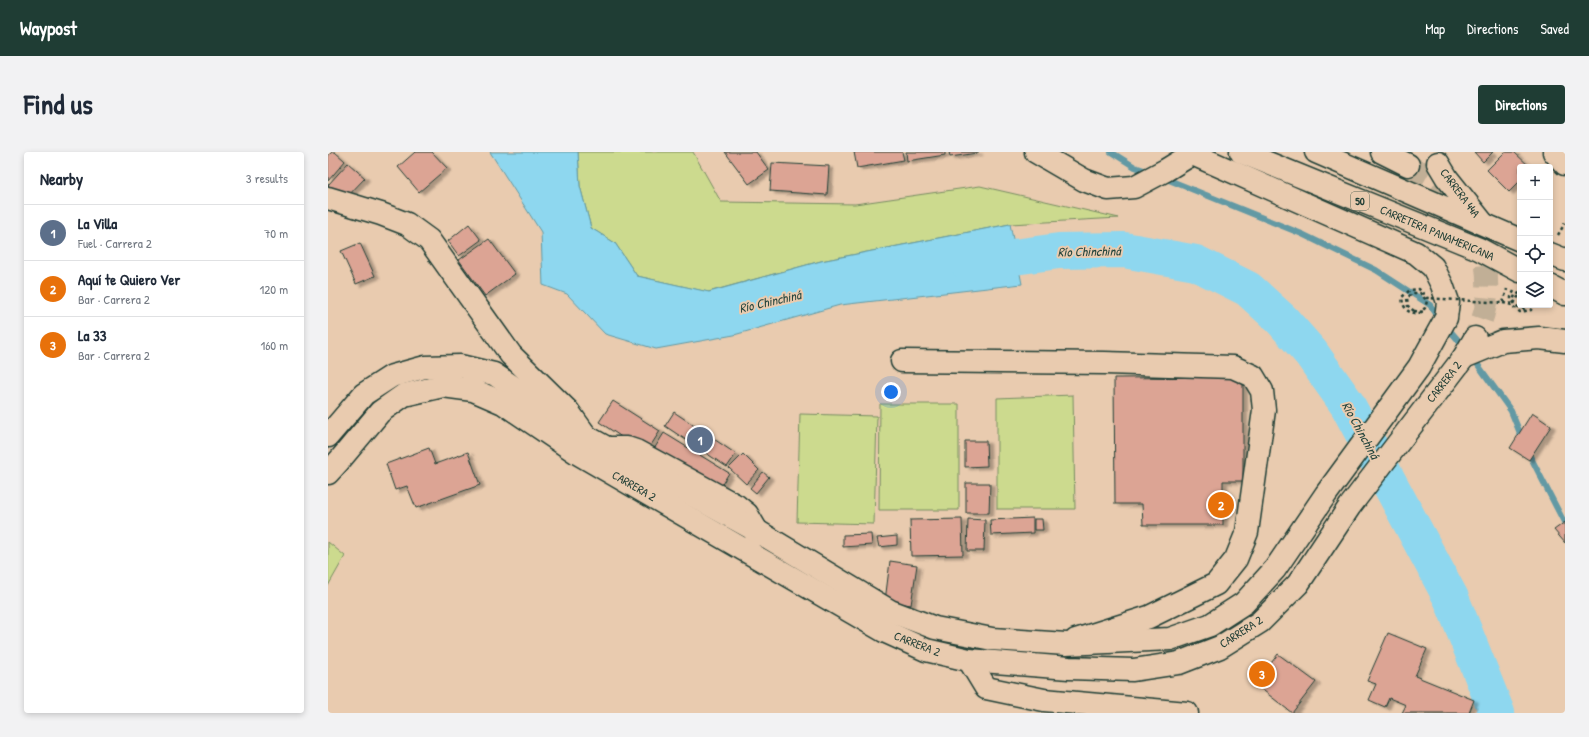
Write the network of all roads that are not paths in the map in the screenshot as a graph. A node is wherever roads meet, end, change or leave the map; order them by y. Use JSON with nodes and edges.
{"nodes":[{"id":1,"x":1036,"y":152,"type":"edge"},
{"id":2,"x":1242,"y":152,"type":"edge"},
{"id":3,"x":1316,"y":152,"type":"edge"},
{"id":4,"x":1382,"y":152,"type":"edge"},
{"id":5,"x":1554,"y":152,"type":"edge"},
{"id":6,"x":1190,"y":153,"type":"edge"},
{"id":7,"x":1438,"y":163,"type":"dead end"},
{"id":8,"x":1565,"y":164,"type":"edge"},
{"id":9,"x":1408,"y":165,"type":"tunnel mouth"},
{"id":10,"x":328,"y":198,"type":"edge"},
{"id":11,"x":1482,"y":222,"type":"junction"},
{"id":12,"x":1517,"y":239,"type":"edge"},
{"id":13,"x":1553,"y":255,"type":"edge"},
{"id":14,"x":1565,"y":260,"type":"edge"},
{"id":15,"x":1517,"y":278,"type":"edge"},
{"id":16,"x":1553,"y":288,"type":"edge"},
{"id":17,"x":1565,"y":294,"type":"edge"},
{"id":18,"x":1475,"y":338,"type":"tunnel mouth"},
{"id":19,"x":1565,"y":341,"type":"edge"},
{"id":20,"x":1464,"y":357,"type":"junction"},
{"id":21,"x":902,"y":361,"type":"dead end"},
{"id":22,"x":328,"y":436,"type":"edge"},
{"id":23,"x":587,"y":437,"type":"junction"},
{"id":24,"x":349,"y":450,"type":"junction"},
{"id":25,"x":602,"y":456,"type":"junction"},
{"id":26,"x":328,"y":473,"type":"edge"},
{"id":27,"x":757,"y":531,"type":"junction"},
{"id":28,"x":748,"y":552,"type":"junction"},
{"id":29,"x":1066,"y":644,"type":"junction"},
{"id":30,"x":969,"y":660,"type":"junction"},
{"id":31,"x":1187,"y":713,"type":"edge"}],
"edges":[{"from":1,"to":6,"type":"main road"},
{"from":2,"to":15,"type":"main road","name":"CARRETERA PANAMERICANA","number":"50"},
{"from":3,"to":11,"type":"main road","number":"50"},
{"from":4,"to":9,"type":"main road"},
{"from":5,"to":8,"type":"main road"},
{"from":6,"to":29,"type":"main road","name":"CARRERA 2"},
{"from":7,"to":11,"type":"main road","name":"CARRERA 44A"},
{"from":10,"to":23,"type":"main road"},
{"from":11,"to":12,"type":"main road","number":"50"},
{"from":13,"to":14,"type":"main road"},
{"from":16,"to":17,"type":"main road"},
{"from":18,"to":20,"type":"main road","name":"CARRERA 2"},
{"from":19,"to":20,"type":"main road"},
{"from":20,"to":30,"type":"main road","name":"CARRERA 2"},
{"from":21,"to":29,"type":"main road"},
{"from":22,"to":23,"type":"main road","name":"CARRERA 2"},
{"from":22,"to":24,"type":"main road"},
{"from":23,"to":25,"type":"main road","name":"CARRERA 2"},
{"from":24,"to":25,"type":"main road","name":"CARRERA 2"},
{"from":24,"to":26,"type":"main road","name":"CARRERA 2"},
{"from":25,"to":27,"type":"main road","name":"CARRERA 2"},
{"from":25,"to":28,"type":"main road","name":"CARRERA 2"},
{"from":27,"to":28,"type":"main road"},
{"from":27,"to":29,"type":"main road","name":"CARRERA 2"},
{"from":28,"to":30,"type":"main road","name":"CARRERA 2"},
{"from":30,"to":31,"type":"main road"}]}
